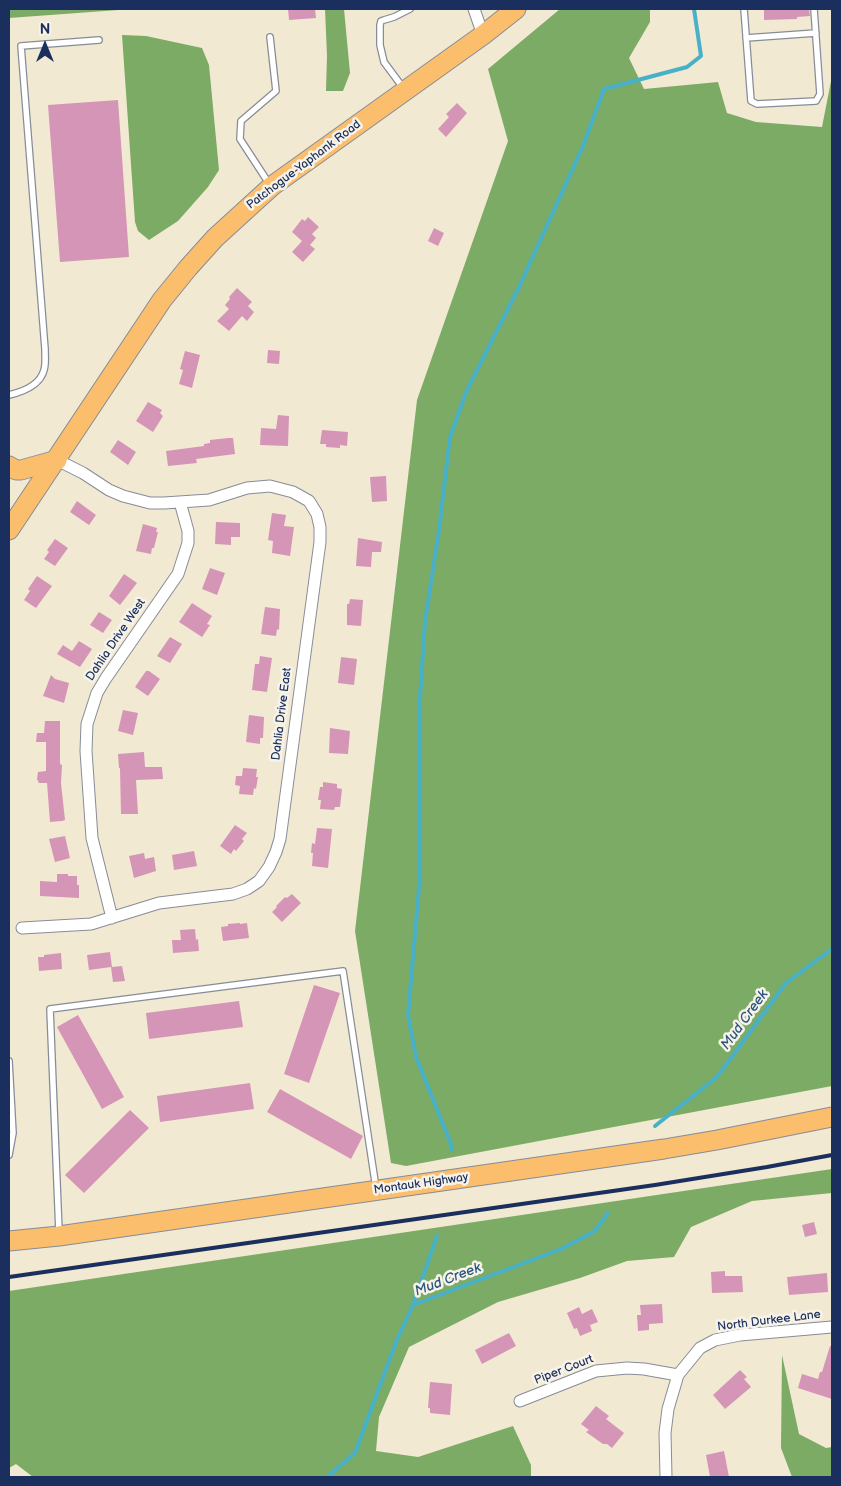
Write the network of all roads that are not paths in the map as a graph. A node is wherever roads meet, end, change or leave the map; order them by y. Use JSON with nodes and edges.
{"nodes":[{"id":1,"x":410,"y":9,"type":"edge"},
{"id":2,"x":474,"y":9,"type":"edge"},
{"id":3,"x":516,"y":9,"type":"edge"},
{"id":4,"x":744,"y":9,"type":"edge"},
{"id":5,"x":814,"y":9,"type":"edge"},
{"id":6,"x":816,"y":33,"type":"junction"},
{"id":7,"x":483,"y":35,"type":"junction"},
{"id":8,"x":270,"y":37,"type":"dead end"},
{"id":9,"x":746,"y":38,"type":"junction"},
{"id":10,"x":99,"y":40,"type":"dead end"},
{"id":11,"x":405,"y":91,"type":"junction"},
{"id":12,"x":272,"y":186,"type":"junction"},
{"id":13,"x":9,"y":395,"type":"edge"},
{"id":14,"x":57,"y":460,"type":"junction"},
{"id":15,"x":9,"y":466,"type":"edge"},
{"id":16,"x":180,"y":502,"type":"junction"},
{"id":17,"x":10,"y":527,"type":"edge"},
{"id":18,"x":112,"y":918,"type":"junction"},
{"id":19,"x":22,"y":928,"type":"dead end"},
{"id":20,"x":9,"y":1061,"type":"edge"},
{"id":21,"x":832,"y":1117,"type":"edge"},
{"id":22,"x":9,"y":1155,"type":"edge"},
{"id":23,"x":376,"y":1190,"type":"junction"},
{"id":24,"x":59,"y":1236,"type":"junction"},
{"id":25,"x":9,"y":1241,"type":"edge"},
{"id":26,"x":832,"y":1327,"type":"edge"},
{"id":27,"x":678,"y":1375,"type":"junction"},
{"id":28,"x":520,"y":1401,"type":"dead end"},
{"id":29,"x":666,"y":1477,"type":"edge"}],
"edges":[{"from":1,"to":11,"type":"lane"},
{"from":2,"to":7,"type":"street"},
{"from":3,"to":7,"type":"main road","name":"Patchogue-Yaphank Road"},
{"from":4,"to":9,"type":"lane"},
{"from":5,"to":6,"type":"lane"},
{"from":6,"to":9,"type":"lane"},
{"from":6,"to":9,"type":"lane"},
{"from":7,"to":11,"type":"main road","name":"Patchogue-Yaphank Road"},
{"from":8,"to":12,"type":"lane"},
{"from":10,"to":13,"type":"lane"},
{"from":11,"to":12,"type":"main road","name":"Patchogue-Yaphank Road"},
{"from":12,"to":14,"type":"main road","name":"Patchogue-Yaphank Road"},
{"from":14,"to":15,"type":"main road"},
{"from":14,"to":16,"type":"street","name":"Dahlia Drive East"},
{"from":14,"to":17,"type":"main road","name":"Patchogue-Yaphank Road"},
{"from":16,"to":18,"type":"street","name":"Dahlia Drive West"},
{"from":16,"to":18,"type":"street","name":"Dahlia Drive East"},
{"from":18,"to":19,"type":"street","name":"Dahlia Drive East"},
{"from":20,"to":22,"type":"lane"},
{"from":21,"to":23,"type":"main road","name":"Montauk Highway"},
{"from":23,"to":24,"type":"main road","name":"Montauk Highway"},
{"from":23,"to":24,"type":"lane"},
{"from":24,"to":25,"type":"main road","name":"Montauk Highway"},
{"from":26,"to":27,"type":"street","name":"North Durkee Lane"},
{"from":27,"to":28,"type":"street","name":"Piper Court"},
{"from":27,"to":29,"type":"street","name":"North Durkee Lane"}]}
